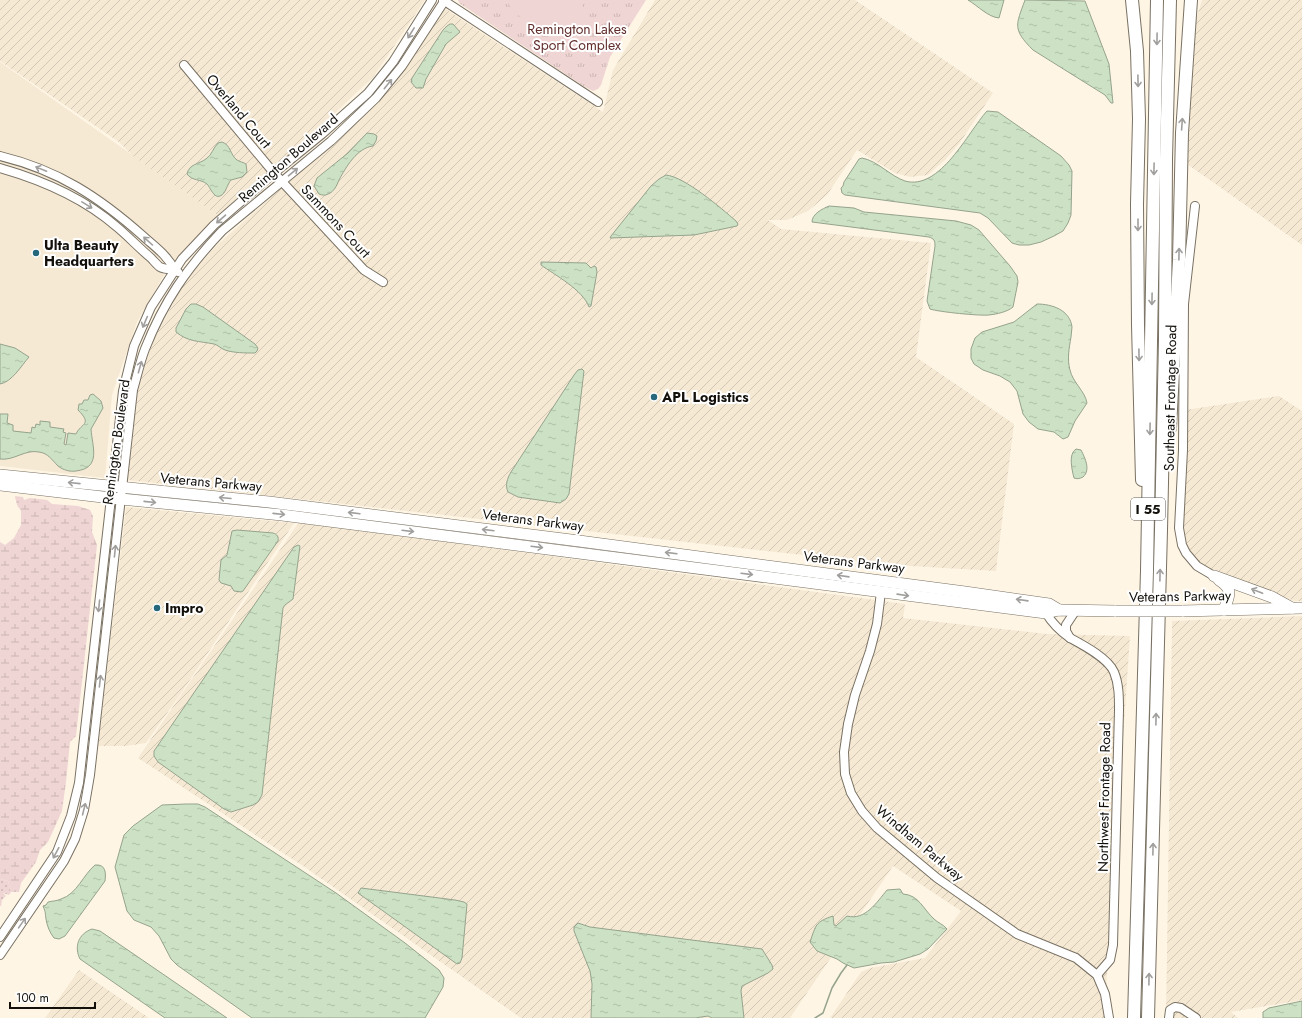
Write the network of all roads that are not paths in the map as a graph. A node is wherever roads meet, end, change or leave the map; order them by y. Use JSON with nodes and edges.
{"nodes":[{"id":1,"x":432,"y":0,"type":"edge"},
{"id":2,"x":444,"y":0,"type":"edge"},
{"id":3,"x":1132,"y":0,"type":"edge"},
{"id":4,"x":1157,"y":0,"type":"edge"},
{"id":5,"x":1170,"y":0,"type":"edge"},
{"id":6,"x":1191,"y":0,"type":"edge"},
{"id":7,"x":184,"y":65,"type":"dead end"},
{"id":8,"x":598,"y":102,"type":"dead end"},
{"id":9,"x":0,"y":156,"type":"edge"},
{"id":10,"x":0,"y":168,"type":"edge"},
{"id":11,"x":274,"y":173,"type":"junction"},
{"id":12,"x":282,"y":182,"type":"junction"},
{"id":13,"x":1195,"y":206,"type":"dead end"},
{"id":14,"x":174,"y":270,"type":"junction"},
{"id":15,"x":183,"y":275,"type":"junction"},
{"id":16,"x":383,"y":282,"type":"dead end"},
{"id":17,"x":0,"y":475,"type":"edge"},
{"id":18,"x":0,"y":485,"type":"edge"},
{"id":19,"x":117,"y":493,"type":"junction"},
{"id":20,"x":1161,"y":530,"type":"junction"},
{"id":21,"x":1148,"y":531,"type":"junction"},
{"id":22,"x":1214,"y":576,"type":"junction"},
{"id":23,"x":881,"y":592,"type":"junction"},
{"id":24,"x":1297,"y":608,"type":"edge"},
{"id":25,"x":1059,"y":610,"type":"junction"},
{"id":26,"x":1076,"y":610,"type":"junction"},
{"id":27,"x":1224,"y":610,"type":"junction"},
{"id":28,"x":1046,"y":613,"type":"junction"},
{"id":29,"x":1070,"y":638,"type":"junction"},
{"id":30,"x":0,"y":936,"type":"edge"},
{"id":31,"x":0,"y":955,"type":"edge"},
{"id":32,"x":1097,"y":975,"type":"junction"},
{"id":33,"x":1109,"y":1018,"type":"edge"},
{"id":34,"x":1134,"y":1018,"type":"edge"},
{"id":35,"x":1148,"y":1018,"type":"edge"},
{"id":36,"x":1169,"y":1018,"type":"edge"},
{"id":37,"x":1196,"y":1018,"type":"edge"}],
"edges":[{"from":1,"to":11,"type":"street","name":"Remington Boulevard","one_way":true},
{"from":2,"to":8,"type":"street"},
{"from":12,"to":2,"type":"street","name":"Remington Boulevard","one_way":true},
{"from":3,"to":21,"type":"highway","one_way":true},
{"from":4,"to":21,"type":"highway","number":"I 55","one_way":true},
{"from":5,"to":20,"type":"highway","number":"I 55"},
{"from":20,"to":6,"type":"highway","one_way":true},
{"from":7,"to":11,"type":"street","name":"Overland Court"},
{"from":14,"to":9,"type":"street","one_way":true},
{"from":10,"to":14,"type":"street","one_way":true},
{"from":11,"to":12,"type":"street","name":"Sammons Court"},
{"from":11,"to":14,"type":"street","name":"Remington Boulevard","one_way":true},
{"from":12,"to":15,"type":"street","name":"Remington Boulevard"},
{"from":12,"to":16,"type":"street","name":"Sammons Court"},
{"from":13,"to":22,"type":"street","name":"Southeast Frontage Road"},
{"from":14,"to":15,"type":"street"},
{"from":14,"to":19,"type":"street","name":"Remington Boulevard","one_way":true},
{"from":19,"to":15,"type":"street","name":"Remington Boulevard","one_way":true},
{"from":19,"to":17,"type":"main road","name":"Veterans Parkway","one_way":true},
{"from":18,"to":19,"type":"main road","name":"Veterans Parkway"},
{"from":19,"to":23,"type":"main road","name":"Veterans Parkway","one_way":true},
{"from":25,"to":19,"type":"main road","name":"Veterans Parkway","one_way":true},
{"from":19,"to":30,"type":"street","name":"Remington Boulevard","one_way":true},
{"from":31,"to":19,"type":"street","name":"Remington Boulevard","one_way":true},
{"from":35,"to":20,"type":"highway","number":"I 55","one_way":true},
{"from":21,"to":34,"type":"highway","number":"I 55"},
{"from":24,"to":22,"type":"main road","one_way":true},
{"from":22,"to":27,"type":"main road"},
{"from":23,"to":28,"type":"main road","name":"Veterans Parkway","one_way":true},
{"from":23,"to":32,"type":"street","name":"Windham Parkway"},
{"from":24,"to":27,"type":"main road","name":"Veterans Parkway"},
{"from":25,"to":26,"type":"main road","name":"Veterans Parkway"},
{"from":25,"to":28,"type":"main road","name":"Veterans Parkway"},
{"from":26,"to":27,"type":"main road","name":"Veterans Parkway","bridge":true},
{"from":26,"to":29,"type":"street"},
{"from":28,"to":29,"type":"street","name":"Northwest Frontage Road"},
{"from":29,"to":32,"type":"street","name":"Northwest Frontage Road"},
{"from":32,"to":33,"type":"street","name":"Windham Parkway"},
{"from":36,"to":37,"type":"street"}]}
